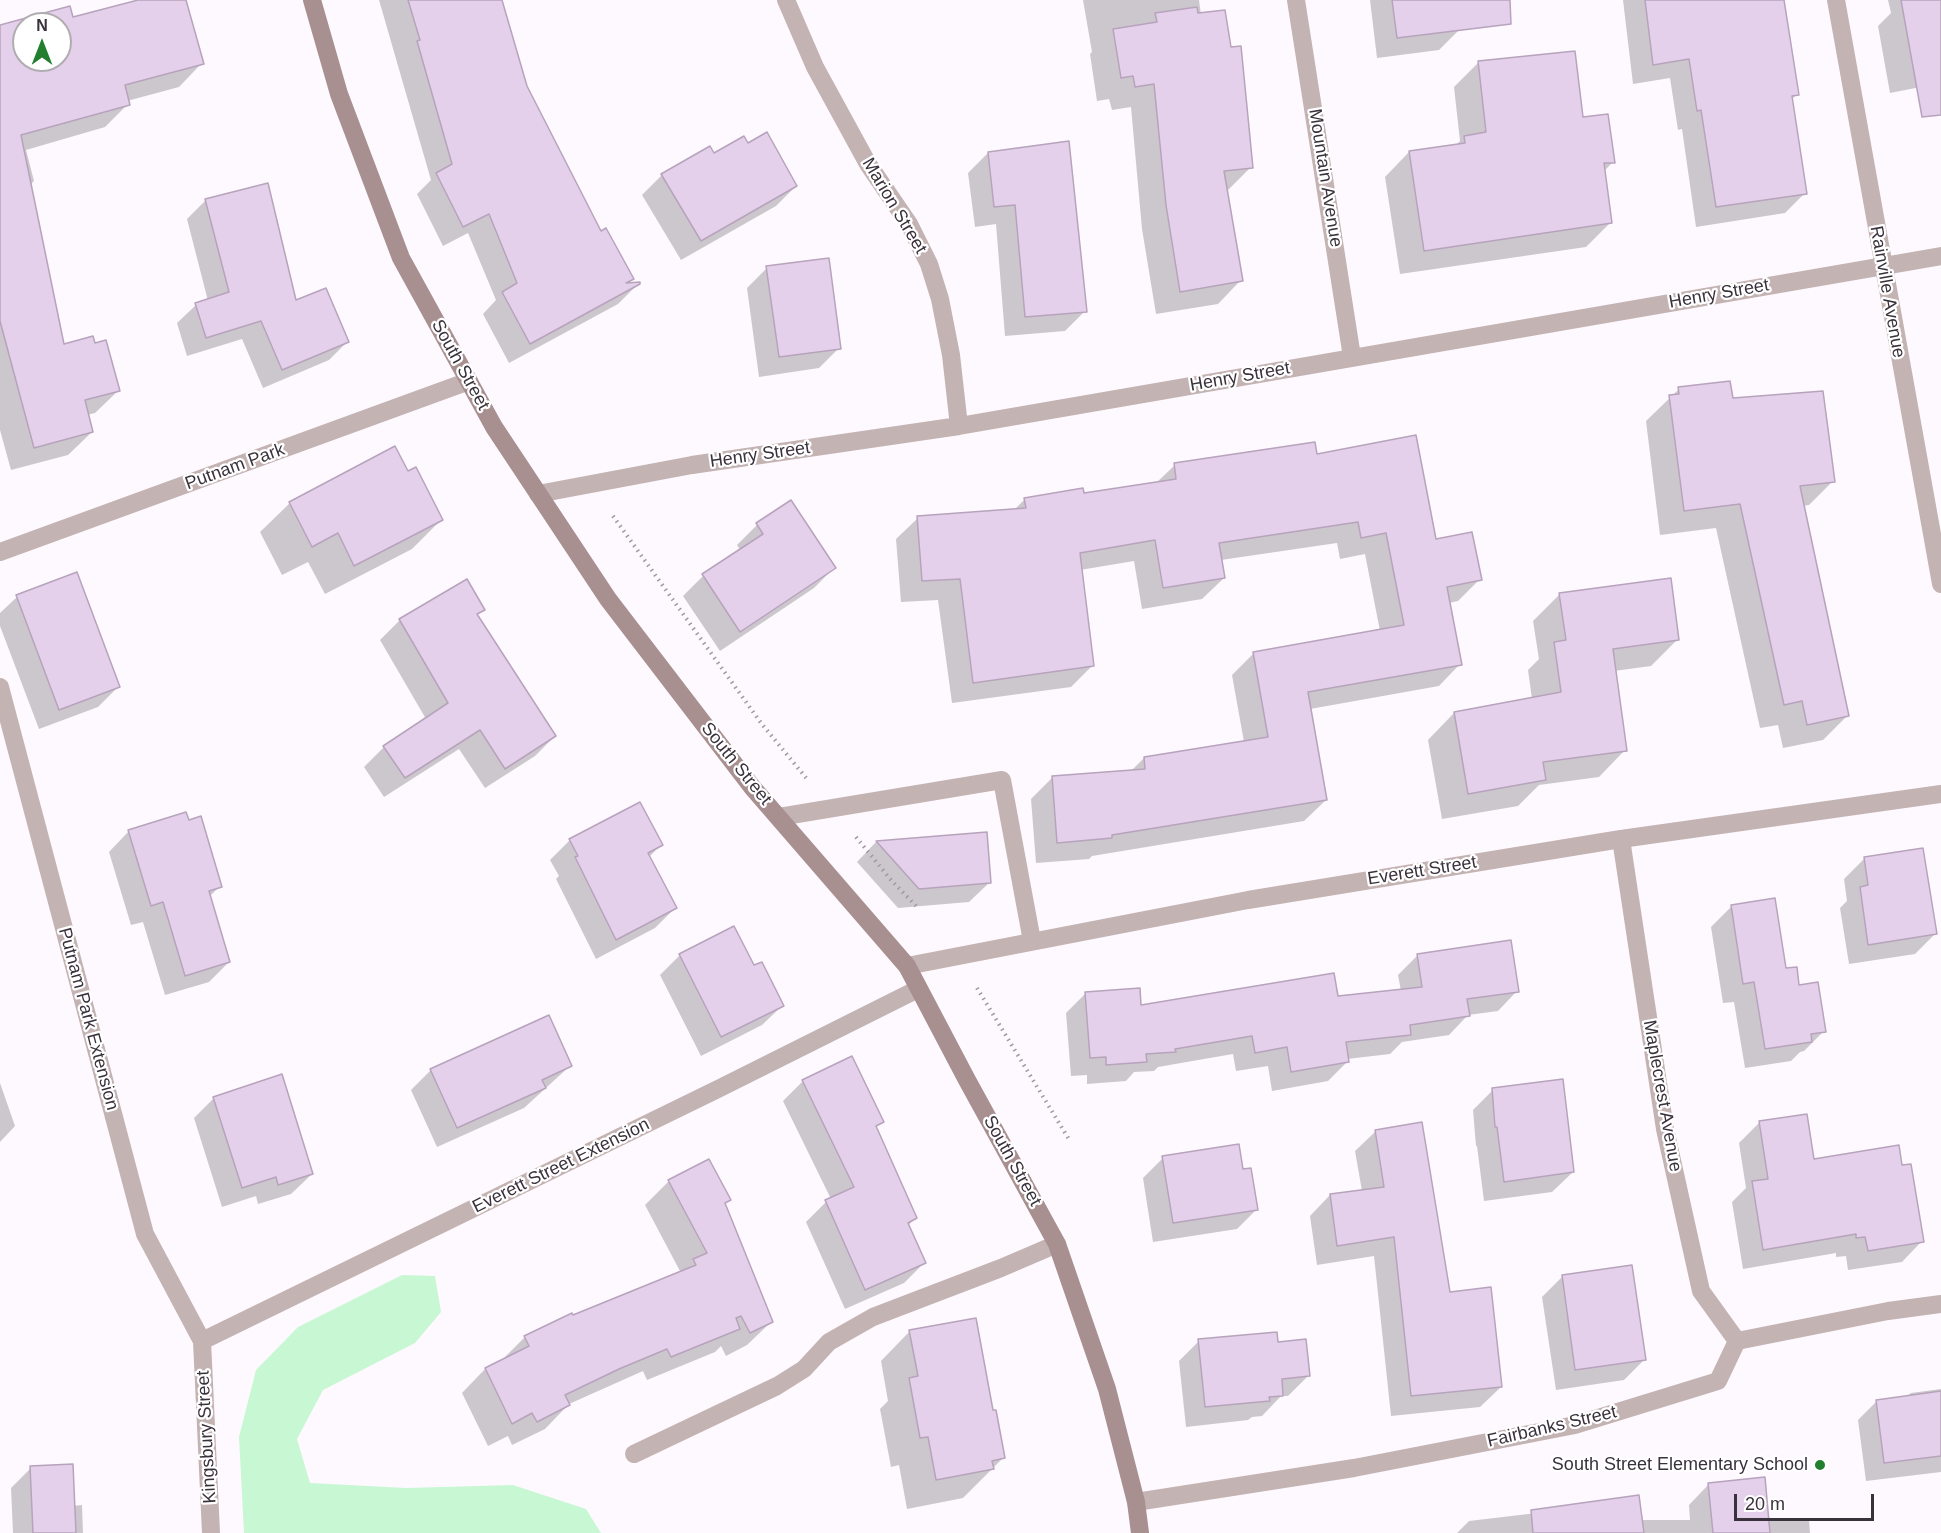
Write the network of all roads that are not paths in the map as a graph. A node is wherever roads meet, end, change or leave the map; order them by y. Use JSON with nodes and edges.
{"nodes":[{"id":1,"x":312,"y":0,"type":"edge"},
{"id":2,"x":786,"y":0,"type":"edge"},
{"id":3,"x":1296,"y":0,"type":"edge"},
{"id":4,"x":1836,"y":0,"type":"edge"},
{"id":5,"x":1941,"y":256,"type":"edge"},
{"id":6,"x":1882,"y":265,"type":"junction"},
{"id":7,"x":1352,"y":357,"type":"junction"},
{"id":8,"x":469,"y":381,"type":"junction"},
{"id":9,"x":958,"y":426,"type":"junction"},
{"id":10,"x":538,"y":494,"type":"junction"},
{"id":11,"x":0,"y":552,"type":"edge"},
{"id":12,"x":1941,"y":584,"type":"edge"},
{"id":13,"x":0,"y":687,"type":"edge"},
{"id":14,"x":1941,"y":794,"type":"edge"},
{"id":15,"x":779,"y":817,"type":"junction"},
{"id":16,"x":1621,"y":839,"type":"junction"},
{"id":17,"x":1032,"y":941,"type":"junction"},
{"id":18,"x":907,"y":966,"type":"junction"},
{"id":19,"x":918,"y":988,"type":"junction"},
{"id":20,"x":1057,"y":1244,"type":"junction"},
{"id":21,"x":1941,"y":1304,"type":"edge"},
{"id":22,"x":202,"y":1341,"type":"junction"},
{"id":23,"x":1737,"y":1341,"type":"junction"},
{"id":24,"x":634,"y":1454,"type":"dead end"},
{"id":25,"x":1136,"y":1502,"type":"junction"},
{"id":26,"x":211,"y":1533,"type":"edge"},
{"id":27,"x":1140,"y":1533,"type":"edge"}],
"edges":[{"from":1,"to":8,"type":"main road","name":"South Street"},
{"from":2,"to":9,"type":"street","name":"Marion Street"},
{"from":3,"to":7,"type":"street","name":"Mountain Avenue"},
{"from":4,"to":6,"type":"street","name":"Rainville Avenue"},
{"from":5,"to":6,"type":"street","name":"Henry Street"},
{"from":6,"to":7,"type":"street","name":"Henry Street"},
{"from":6,"to":12,"type":"street","name":"Rainville Avenue"},
{"from":7,"to":9,"type":"street","name":"Henry Street"},
{"from":8,"to":10,"type":"main road","name":"South Street"},
{"from":8,"to":11,"type":"street","name":"Putnam Park"},
{"from":9,"to":10,"type":"street","name":"Henry Street"},
{"from":10,"to":15,"type":"main road","name":"South Street"},
{"from":13,"to":22,"type":"street","name":"Putnam Park Extension"},
{"from":14,"to":16,"type":"street","name":"Everett Street"},
{"from":15,"to":17,"type":"street"},
{"from":15,"to":18,"type":"main road","name":"South Street"},
{"from":16,"to":17,"type":"street","name":"Everett Street"},
{"from":16,"to":23,"type":"street","name":"Maplecrest Avenue"},
{"from":17,"to":18,"type":"street","name":"Everett Street"},
{"from":18,"to":19,"type":"main road","name":"South Street"},
{"from":19,"to":20,"type":"main road","name":"South Street"},
{"from":19,"to":22,"type":"street","name":"Everett Street Extension"},
{"from":20,"to":24,"type":"street"},
{"from":20,"to":25,"type":"main road","name":"South Street"},
{"from":21,"to":23,"type":"street"},
{"from":22,"to":26,"type":"street","name":"Kingsbury Street"},
{"from":23,"to":25,"type":"street","name":"Fairbanks Street"},
{"from":25,"to":27,"type":"main road","name":"South Street"}]}
